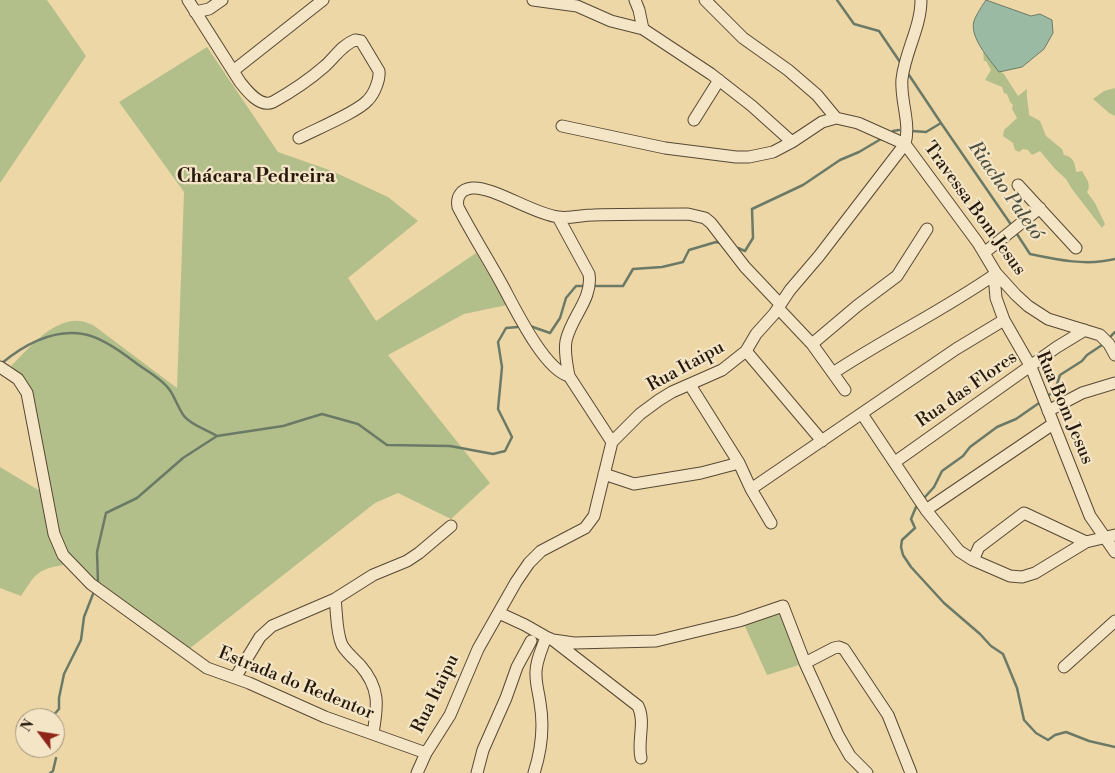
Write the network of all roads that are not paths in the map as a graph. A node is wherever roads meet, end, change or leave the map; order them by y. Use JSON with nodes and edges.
{"nodes":[{"id":1,"x":188,"y":0,"type":"edge"},
{"id":2,"x":222,"y":0,"type":"edge"},
{"id":3,"x":324,"y":0,"type":"edge"},
{"id":4,"x":533,"y":0,"type":"edge"},
{"id":5,"x":635,"y":0,"type":"edge"},
{"id":6,"x":706,"y":0,"type":"edge"},
{"id":7,"x":921,"y":0,"type":"edge"},
{"id":8,"x":195,"y":12,"type":"junction"},
{"id":9,"x":643,"y":29,"type":"junction"},
{"id":10,"x":233,"y":71,"type":"junction"},
{"id":11,"x":719,"y":80,"type":"junction"},
{"id":12,"x":836,"y":118,"type":"junction"},
{"id":13,"x":694,"y":120,"type":"dead end"},
{"id":14,"x":562,"y":126,"type":"dead end"},
{"id":15,"x":299,"y":138,"type":"dead end"},
{"id":16,"x":792,"y":142,"type":"junction"},
{"id":17,"x":905,"y":144,"type":"junction"},
{"id":18,"x":1018,"y":185,"type":"dead end"},
{"id":19,"x":1040,"y":208,"type":"junction"},
{"id":20,"x":558,"y":217,"type":"junction"},
{"id":21,"x":927,"y":230,"type":"dead end"},
{"id":22,"x":1076,"y":248,"type":"dead end"},
{"id":23,"x":984,"y":253,"type":"junction"},
{"id":24,"x":995,"y":274,"type":"junction"},
{"id":25,"x":779,"y":306,"type":"junction"},
{"id":26,"x":1004,"y":320,"type":"junction"},
{"id":27,"x":1084,"y":330,"type":"junction"},
{"id":28,"x":812,"y":344,"type":"junction"},
{"id":29,"x":746,"y":351,"type":"junction"},
{"id":30,"x":1115,"y":355,"type":"edge"},
{"id":31,"x":0,"y":367,"type":"edge"},
{"id":32,"x":1031,"y":367,"type":"junction"},
{"id":33,"x":833,"y":373,"type":"junction"},
{"id":34,"x":570,"y":376,"type":"junction"},
{"id":35,"x":1115,"y":383,"type":"edge"},
{"id":36,"x":690,"y":385,"type":"junction"},
{"id":37,"x":845,"y":390,"type":"dead end"},
{"id":38,"x":1048,"y":411,"type":"junction"},
{"id":39,"x":862,"y":414,"type":"junction"},
{"id":40,"x":1053,"y":424,"type":"junction"},
{"id":41,"x":822,"y":441,"type":"junction"},
{"id":42,"x":612,"y":442,"type":"junction"},
{"id":43,"x":895,"y":462,"type":"junction"},
{"id":44,"x":739,"y":464,"type":"junction"},
{"id":45,"x":604,"y":474,"type":"junction"},
{"id":46,"x":751,"y":489,"type":"junction"},
{"id":47,"x":926,"y":510,"type":"junction"},
{"id":48,"x":771,"y":523,"type":"dead end"},
{"id":49,"x":1115,"y":525,"type":"edge"},
{"id":50,"x":451,"y":526,"type":"dead end"},
{"id":51,"x":1115,"y":535,"type":"edge"},
{"id":52,"x":1103,"y":537,"type":"junction"},
{"id":53,"x":1086,"y":542,"type":"junction"},
{"id":54,"x":1115,"y":552,"type":"edge"},
{"id":55,"x":973,"y":560,"type":"junction"},
{"id":56,"x":335,"y":599,"type":"junction"},
{"id":57,"x":499,"y":613,"type":"junction"},
{"id":58,"x":1115,"y":621,"type":"edge"},
{"id":59,"x":549,"y":639,"type":"junction"},
{"id":60,"x":531,"y":641,"type":"dead end"},
{"id":61,"x":805,"y":663,"type":"junction"},
{"id":62,"x":1064,"y":667,"type":"dead end"},
{"id":63,"x":235,"y":678,"type":"junction"},
{"id":64,"x":373,"y":734,"type":"junction"},
{"id":65,"x":426,"y":753,"type":"junction"},
{"id":66,"x":641,"y":758,"type":"dead end"},
{"id":67,"x":417,"y":773,"type":"edge"},
{"id":68,"x":477,"y":773,"type":"edge"},
{"id":69,"x":534,"y":773,"type":"edge"},
{"id":70,"x":867,"y":773,"type":"edge"},
{"id":71,"x":911,"y":773,"type":"edge"}],
"edges":[{"from":1,"to":8,"type":"street"},
{"from":2,"to":8,"type":"street"},
{"from":3,"to":10,"type":"street"},
{"from":4,"to":9,"type":"street"},
{"from":5,"to":9,"type":"street"},
{"from":6,"to":12,"type":"street"},
{"from":7,"to":17,"type":"street"},
{"from":8,"to":10,"type":"street"},
{"from":9,"to":11,"type":"street"},
{"from":10,"to":15,"type":"street"},
{"from":11,"to":13,"type":"street"},
{"from":11,"to":16,"type":"street"},
{"from":12,"to":16,"type":"street"},
{"from":12,"to":17,"type":"street"},
{"from":14,"to":16,"type":"street"},
{"from":17,"to":23,"type":"street","name":"Travessa Bom Jesus"},
{"from":17,"to":25,"type":"street","name":"Rua Itaipu"},
{"from":18,"to":19,"type":"street"},
{"from":19,"to":22,"type":"street"},
{"from":19,"to":23,"type":"street"},
{"from":20,"to":25,"type":"street"},
{"from":20,"to":34,"type":"street"},
{"from":20,"to":34,"type":"street"},
{"from":21,"to":28,"type":"street"},
{"from":23,"to":24,"type":"street","name":"Travessa Bom Jesus"},
{"from":24,"to":26,"type":"street","name":"Rua Bom Jesus"},
{"from":24,"to":27,"type":"street","name":"Travessa Bom Jesus"},
{"from":24,"to":33,"type":"street"},
{"from":25,"to":28,"type":"street"},
{"from":25,"to":29,"type":"street","name":"Rua Itaipu"},
{"from":26,"to":32,"type":"street","name":"Rua Bom Jesus"},
{"from":26,"to":39,"type":"street"},
{"from":27,"to":30,"type":"street","name":"Travessa Bom Jesus"},
{"from":27,"to":32,"type":"street","name":"Rua das Flores"},
{"from":28,"to":33,"type":"street"},
{"from":29,"to":36,"type":"street","name":"Rua Itaipu"},
{"from":29,"to":41,"type":"street"},
{"from":31,"to":63,"type":"street","name":"Estrada do Redentor"},
{"from":32,"to":38,"type":"street","name":"Rua Bom Jesus"},
{"from":32,"to":43,"type":"street","name":"Rua das Flores"},
{"from":33,"to":37,"type":"street"},
{"from":34,"to":42,"type":"street"},
{"from":35,"to":38,"type":"street"},
{"from":36,"to":42,"type":"street","name":"Rua Itaipu"},
{"from":36,"to":44,"type":"street"},
{"from":38,"to":40,"type":"street","name":"Rua Bom Jesus"},
{"from":39,"to":41,"type":"street"},
{"from":39,"to":43,"type":"street"},
{"from":40,"to":47,"type":"street"},
{"from":40,"to":52,"type":"street","name":"Rua Bom Jesus"},
{"from":41,"to":46,"type":"street"},
{"from":42,"to":45,"type":"street","name":"Rua Itaipu"},
{"from":43,"to":47,"type":"street"},
{"from":44,"to":45,"type":"street"},
{"from":44,"to":46,"type":"street"},
{"from":45,"to":57,"type":"street","name":"Rua Itaipu"},
{"from":46,"to":48,"type":"street"},
{"from":47,"to":55,"type":"street"},
{"from":49,"to":52,"type":"street"},
{"from":50,"to":56,"type":"street"},
{"from":51,"to":52,"type":"street"},
{"from":52,"to":53,"type":"street"},
{"from":52,"to":54,"type":"street","name":"Rua Bom Jesus"},
{"from":53,"to":55,"type":"street"},
{"from":53,"to":55,"type":"street"},
{"from":56,"to":63,"type":"street"},
{"from":56,"to":64,"type":"street"},
{"from":57,"to":59,"type":"street"},
{"from":57,"to":65,"type":"street","name":"Rua Itaipu"},
{"from":58,"to":62,"type":"street"},
{"from":59,"to":61,"type":"street"},
{"from":59,"to":66,"type":"street"},
{"from":59,"to":69,"type":"street"},
{"from":60,"to":68,"type":"street"},
{"from":61,"to":70,"type":"street"},
{"from":61,"to":71,"type":"street"},
{"from":63,"to":64,"type":"street","name":"Estrada do Redentor"},
{"from":64,"to":65,"type":"street","name":"Estrada do Redentor"},
{"from":65,"to":67,"type":"street","name":"Rua Itaipu"}]}
